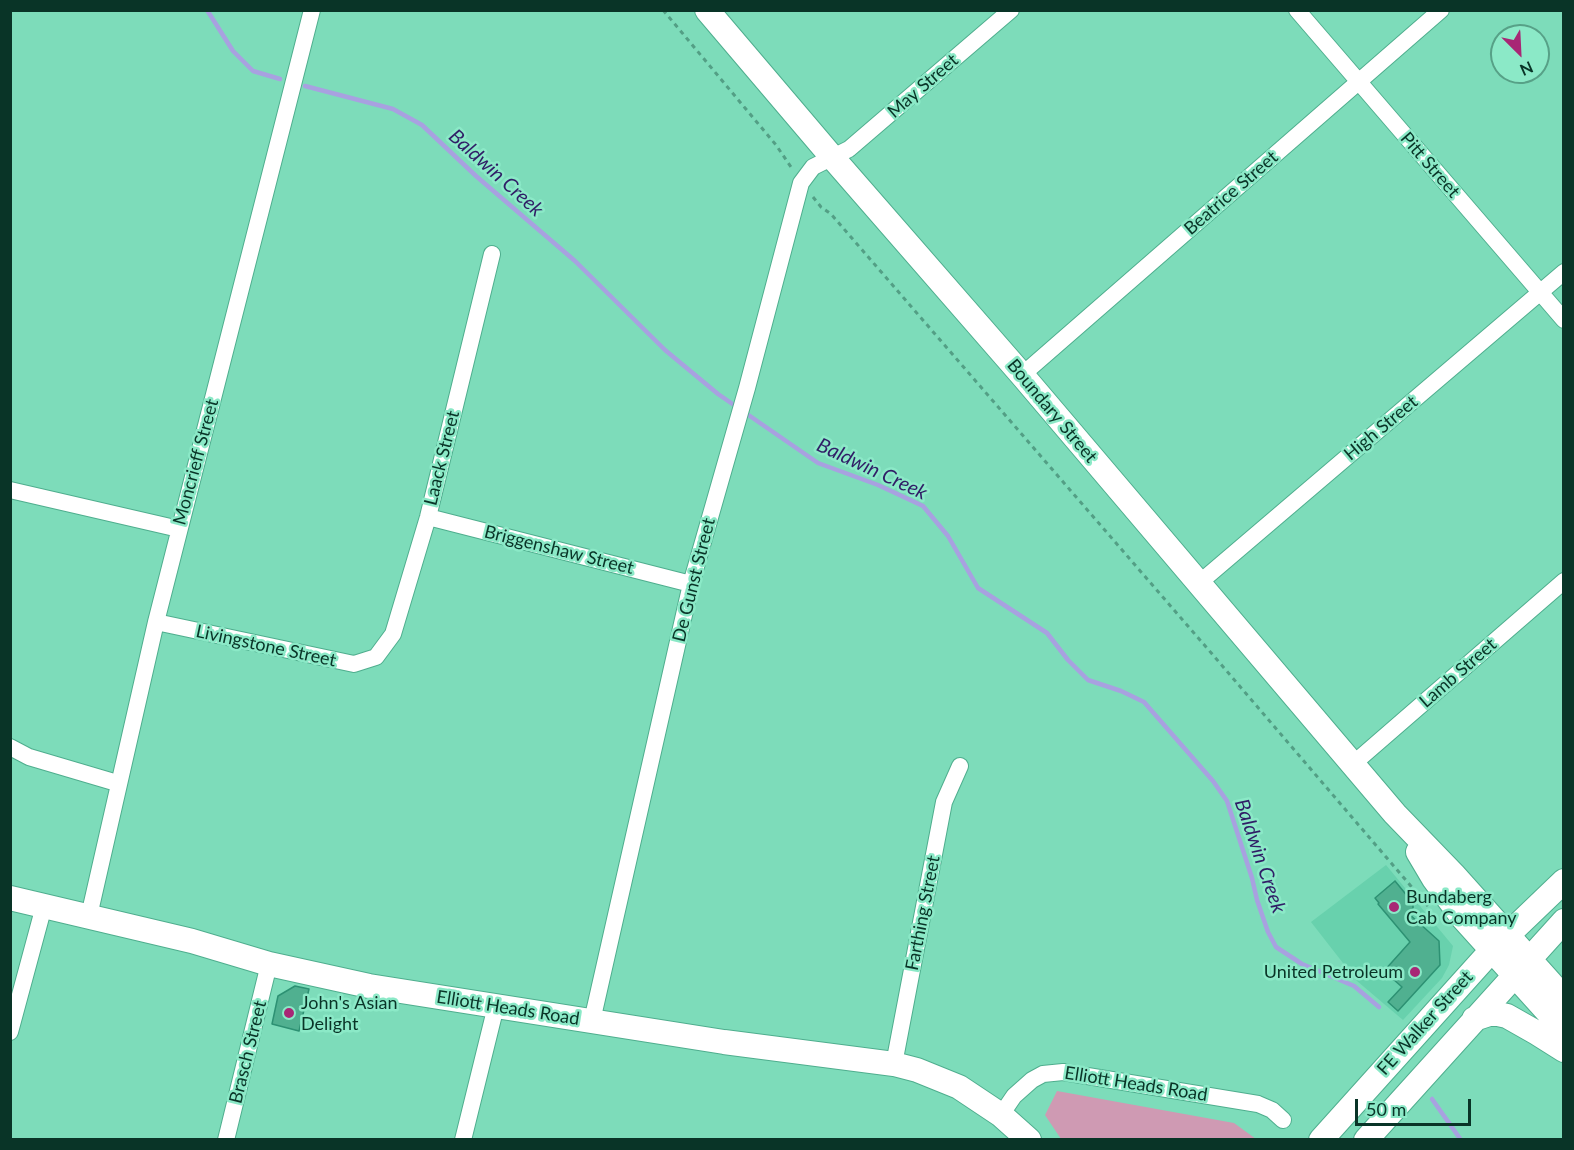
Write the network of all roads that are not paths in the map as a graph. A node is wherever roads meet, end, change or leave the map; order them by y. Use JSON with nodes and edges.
{"nodes":[{"id":1,"x":312,"y":10,"type":"edge"},
{"id":2,"x":707,"y":10,"type":"edge"},
{"id":3,"x":1011,"y":10,"type":"edge"},
{"id":4,"x":1297,"y":10,"type":"edge"},
{"id":5,"x":1441,"y":10,"type":"edge"},
{"id":6,"x":1358,"y":82,"type":"junction"},
{"id":7,"x":832,"y":158,"type":"junction"},
{"id":8,"x":492,"y":254,"type":"dead end"},
{"id":9,"x":1563,"y":272,"type":"edge"},
{"id":10,"x":1540,"y":292,"type":"junction"},
{"id":11,"x":1563,"y":320,"type":"edge"},
{"id":12,"x":1022,"y":375,"type":"junction"},
{"id":13,"x":10,"y":490,"type":"edge"},
{"id":14,"x":428,"y":517,"type":"junction"},
{"id":15,"x":179,"y":529,"type":"junction"},
{"id":16,"x":1563,"y":581,"type":"edge"},
{"id":17,"x":691,"y":584,"type":"junction"},
{"id":18,"x":1198,"y":584,"type":"junction"},
{"id":19,"x":156,"y":622,"type":"junction"},
{"id":20,"x":376,"y":657,"type":"joint"},
{"id":21,"x":10,"y":747,"type":"edge"},
{"id":22,"x":1353,"y":764,"type":"junction"},
{"id":23,"x":960,"y":766,"type":"dead end"},
{"id":24,"x":117,"y":783,"type":"junction"},
{"id":25,"x":1563,"y":881,"type":"edge"},
{"id":26,"x":10,"y":898,"type":"edge"},
{"id":27,"x":44,"y":906,"type":"junction"},
{"id":28,"x":88,"y":916,"type":"junction"},
{"id":29,"x":1563,"y":921,"type":"edge"},
{"id":30,"x":1499,"y":943,"type":"junction"},
{"id":31,"x":269,"y":964,"type":"junction"},
{"id":32,"x":1522,"y":967,"type":"junction"},
{"id":33,"x":1563,"y":998,"type":"edge"},
{"id":34,"x":496,"y":1006,"type":"junction"},
{"id":35,"x":1474,"y":1019,"type":"junction"},
{"id":36,"x":592,"y":1021,"type":"junction"},
{"id":37,"x":1563,"y":1030,"type":"edge"},
{"id":38,"x":10,"y":1032,"type":"edge"},
{"id":39,"x":1563,"y":1050,"type":"edge"},
{"id":40,"x":894,"y":1064,"type":"junction"},
{"id":41,"x":1001,"y":1115,"type":"junction"},
{"id":42,"x":1283,"y":1120,"type":"dead end"},
{"id":43,"x":226,"y":1140,"type":"edge"},
{"id":44,"x":463,"y":1140,"type":"edge"},
{"id":45,"x":1029,"y":1140,"type":"edge"},
{"id":46,"x":1321,"y":1140,"type":"edge"},
{"id":47,"x":1366,"y":1140,"type":"edge"}],
"edges":[{"from":1,"to":15,"type":"street","name":"Moncrieff Street"},
{"from":2,"to":7,"type":"street","name":"Boundary Street"},
{"from":3,"to":7,"type":"street","name":"May Street"},
{"from":4,"to":6,"type":"street","name":"Pitt Street"},
{"from":5,"to":6,"type":"street","name":"Beatrice Street"},
{"from":6,"to":10,"type":"street","name":"Pitt Street"},
{"from":6,"to":12,"type":"street","name":"Beatrice Street"},
{"from":7,"to":12,"type":"street","name":"Boundary Street"},
{"from":7,"to":17,"type":"street","name":"De Gunst Street"},
{"from":8,"to":14,"type":"street","name":"Laack Street"},
{"from":9,"to":10,"type":"street","name":"High Street"},
{"from":10,"to":11,"type":"street","name":"Pitt Street"},
{"from":10,"to":18,"type":"street","name":"High Street"},
{"from":12,"to":18,"type":"street","name":"Boundary Street"},
{"from":13,"to":15,"type":"street"},
{"from":14,"to":17,"type":"street","name":"Briggenshaw Street"},
{"from":14,"to":20,"type":"street","name":"Laack Street"},
{"from":15,"to":19,"type":"street","name":"Moncrieff Street"},
{"from":16,"to":22,"type":"street","name":"Lamb Street"},
{"from":17,"to":36,"type":"street","name":"De Gunst Street"},
{"from":18,"to":22,"type":"street","name":"Boundary Street"},
{"from":19,"to":20,"type":"street","name":"Livingstone Street"},
{"from":19,"to":24,"type":"street","name":"Moncrieff Street"},
{"from":21,"to":24,"type":"street"},
{"from":22,"to":30,"type":"street","name":"Boundary Street"},
{"from":23,"to":40,"type":"street","name":"Farthing Street"},
{"from":24,"to":28,"type":"street","name":"Moncrieff Street"},
{"from":25,"to":30,"type":"street","name":"FE Walker Street"},
{"from":26,"to":27,"type":"street","name":"Elliott Heads Road"},
{"from":27,"to":28,"type":"street","name":"Elliott Heads Road"},
{"from":27,"to":38,"type":"street"},
{"from":28,"to":31,"type":"street","name":"Elliott Heads Road"},
{"from":29,"to":32,"type":"street","name":"FE Walker Street"},
{"from":30,"to":32,"type":"street","name":"Boundary Street"},
{"from":30,"to":46,"type":"street","name":"FE Walker Street"},
{"from":31,"to":34,"type":"street","name":"Elliott Heads Road"},
{"from":31,"to":43,"type":"street","name":"Brasch Street"},
{"from":32,"to":33,"type":"street","name":"Boundary Street"},
{"from":32,"to":35,"type":"street","name":"FE Walker Street"},
{"from":32,"to":37,"type":"street","name":"Boundary Street"},
{"from":34,"to":36,"type":"street","name":"Elliott Heads Road"},
{"from":34,"to":44,"type":"street"},
{"from":35,"to":39,"type":"street"},
{"from":35,"to":47,"type":"street","name":"FE Walker Street"},
{"from":36,"to":40,"type":"street","name":"Elliott Heads Road"},
{"from":40,"to":41,"type":"street","name":"Elliott Heads Road"},
{"from":41,"to":42,"type":"street","name":"Elliott Heads Road"},
{"from":41,"to":45,"type":"street","name":"Elliott Heads Road"}]}
